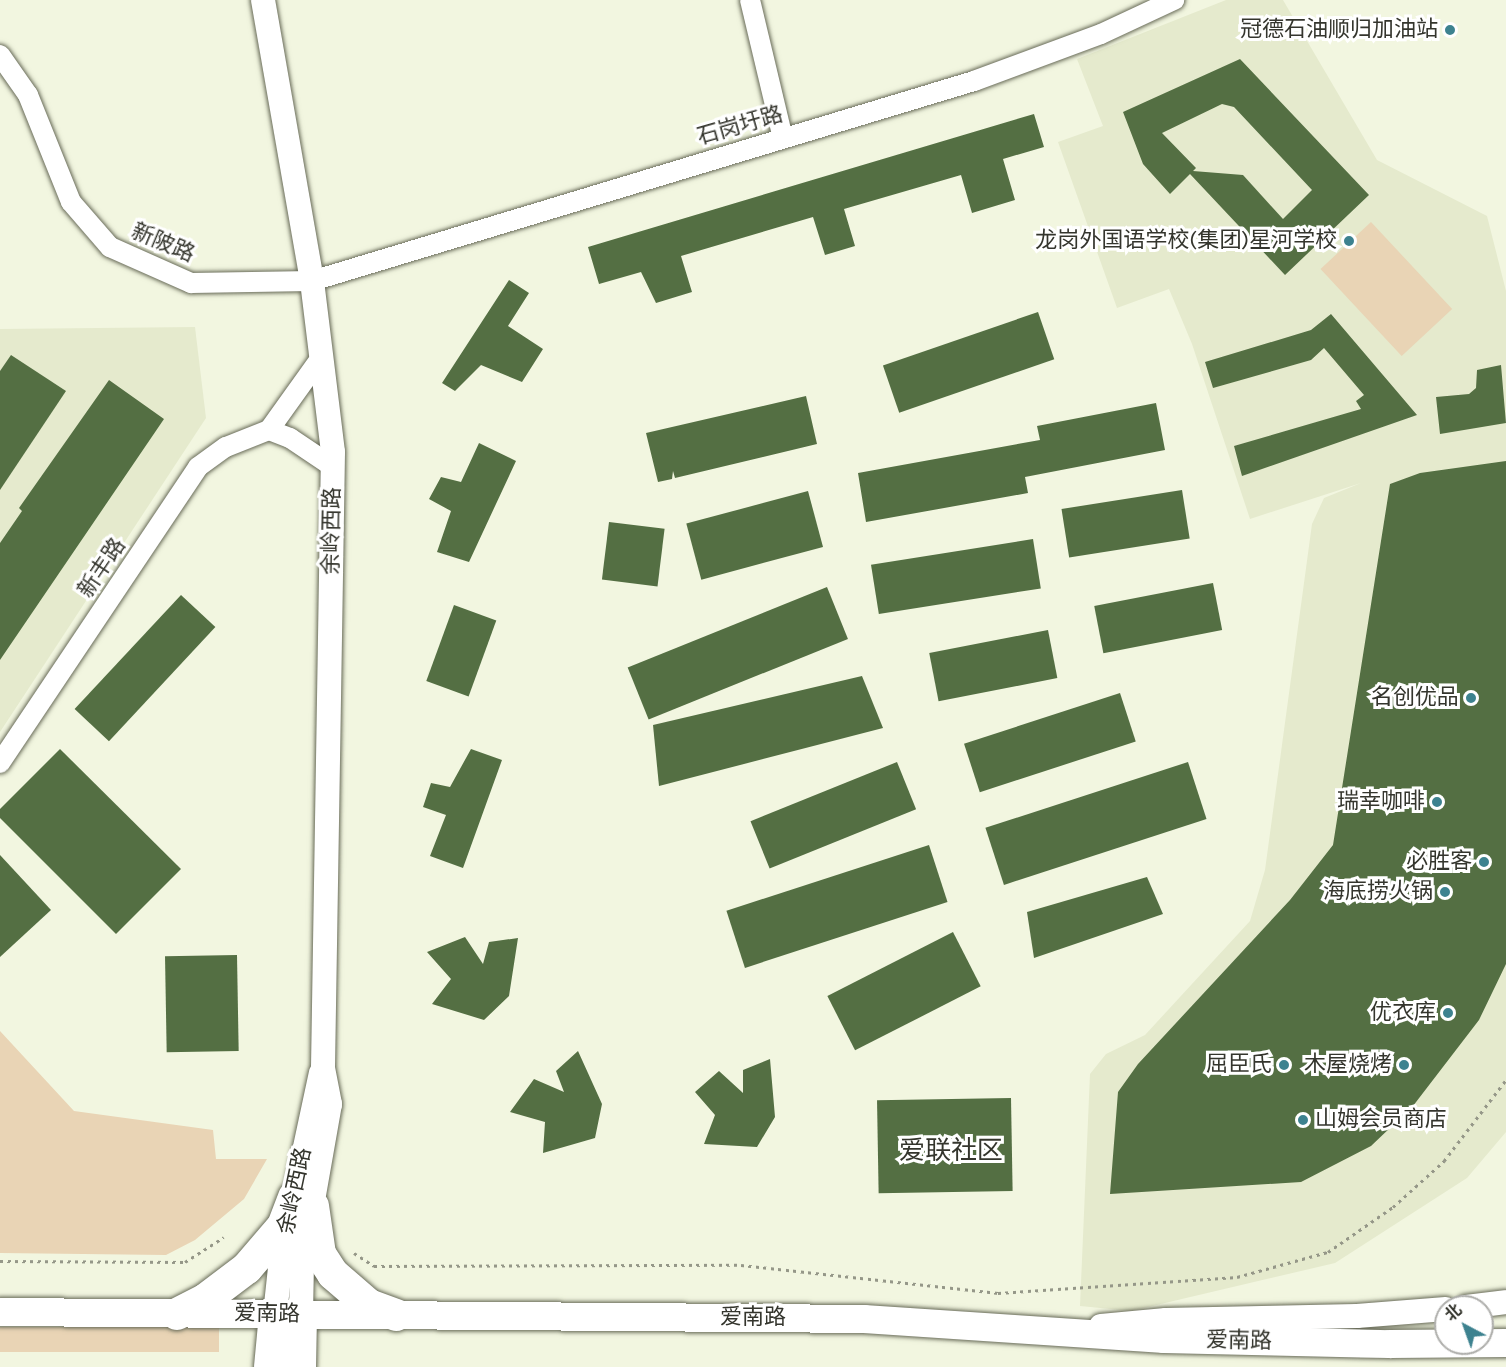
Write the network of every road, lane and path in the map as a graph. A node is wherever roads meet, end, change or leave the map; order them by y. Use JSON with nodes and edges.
{"nodes":[{"id":1,"x":263,"y":0,"type":"edge"},
{"id":2,"x":750,"y":0,"type":"edge"},
{"id":3,"x":1174,"y":0,"type":"edge"},
{"id":4,"x":0,"y":55,"type":"edge"},
{"id":5,"x":783,"y":138,"type":"junction"},
{"id":6,"x":312,"y":281,"type":"junction"},
{"id":7,"x":322,"y":356,"type":"junction"},
{"id":8,"x":268,"y":430,"type":"junction"},
{"id":9,"x":333,"y":467,"type":"junction"},
{"id":10,"x":0,"y":763,"type":"edge"},
{"id":11,"x":1506,"y":1080,"type":"edge"},
{"id":12,"x":304,"y":1202,"type":"junction"},
{"id":13,"x":224,"y":1237,"type":"dead end"},
{"id":14,"x":354,"y":1253,"type":"dead end"},
{"id":15,"x":0,"y":1261,"type":"edge"},
{"id":16,"x":1434,"y":1310,"type":"edge"},
{"id":17,"x":0,"y":1312,"type":"edge"},
{"id":18,"x":177,"y":1314,"type":"junction"},
{"id":19,"x":288,"y":1315,"type":"junction"},
{"id":20,"x":396,"y":1315,"type":"junction"},
{"id":21,"x":1067,"y":1330,"type":"junction"},
{"id":22,"x":1506,"y":1342,"type":"edge"},
{"id":23,"x":270,"y":1367,"type":"edge"},
{"id":24,"x":300,"y":1367,"type":"edge"}],
"edges":[{"from":1,"to":6,"type":"street","name":"余岭西路"},
{"from":2,"to":5,"type":"street"},
{"from":3,"to":5,"type":"street","name":"石岗圩路"},
{"from":4,"to":6,"type":"street","name":"新陂路"},
{"from":5,"to":6,"type":"street","name":"石岗圩路"},
{"from":6,"to":7,"type":"street","name":"余岭西路"},
{"from":7,"to":8,"type":"street"},
{"from":7,"to":9,"type":"street","name":"余岭西路"},
{"from":8,"to":9,"type":"street"},
{"from":8,"to":10,"type":"street","name":"新丰路"},
{"from":9,"to":12,"type":"street","name":"余岭西路"},
{"from":11,"to":14,"type":"path"},
{"from":12,"to":18,"type":"main road"},
{"from":12,"to":19,"type":"street","name":"余岭西路"},
{"from":12,"to":20,"type":"main road"},
{"from":13,"to":15,"type":"path"},
{"from":16,"to":21,"type":"street"},
{"from":17,"to":18,"type":"main road","name":"爱南路"},
{"from":18,"to":19,"type":"main road","name":"爱南路"},
{"from":19,"to":20,"type":"main road","name":"爱南路"},
{"from":19,"to":23,"type":"main road"},
{"from":19,"to":24,"type":"main road"},
{"from":20,"to":21,"type":"main road","name":"爱南路"},
{"from":21,"to":22,"type":"main road","name":"爱南路"}]}
